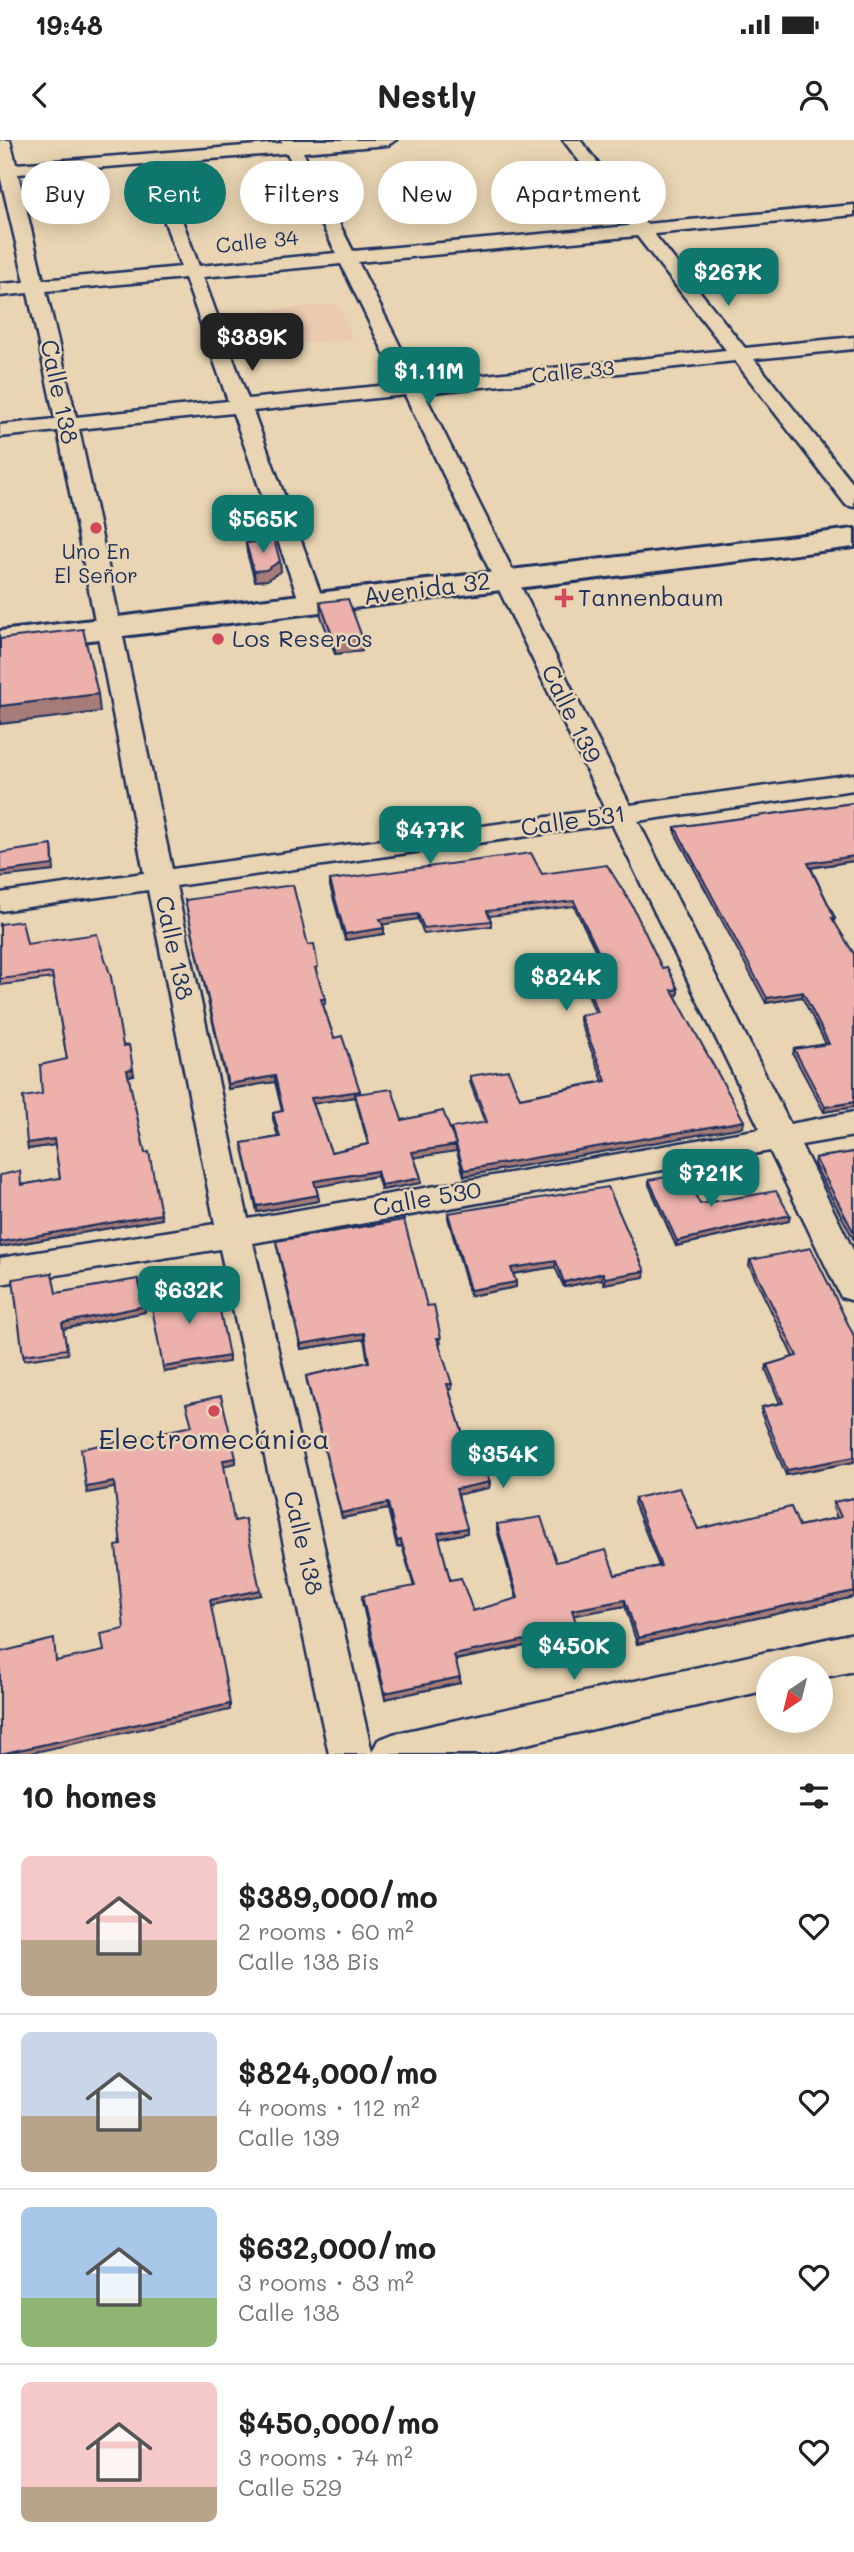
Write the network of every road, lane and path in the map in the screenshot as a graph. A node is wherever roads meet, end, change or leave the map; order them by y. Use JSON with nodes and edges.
{"nodes":[{"id":1,"x":2,"y":140,"type":"edge"},
{"id":2,"x":388,"y":140,"type":"edge"},
{"id":3,"x":571,"y":140,"type":"edge"},
{"id":4,"x":291,"y":144,"type":"edge"},
{"id":5,"x":151,"y":159,"type":"junction"},
{"id":6,"x":5,"y":170,"type":"edge"},
{"id":7,"x":854,"y":210,"type":"edge"},
{"id":8,"x":642,"y":231,"type":"junction"},
{"id":9,"x":348,"y":256,"type":"junction"},
{"id":10,"x":194,"y":272,"type":"junction"},
{"id":11,"x":35,"y":286,"type":"junction"},
{"id":12,"x":0,"y":289,"type":"edge"},
{"id":13,"x":854,"y":343,"type":"edge"},
{"id":14,"x":738,"y":355,"type":"junction"},
{"id":15,"x":410,"y":388,"type":"junction"},
{"id":16,"x":242,"y":406,"type":"junction"},
{"id":17,"x":67,"y":424,"type":"junction"},
{"id":18,"x":0,"y":431,"type":"edge"},
{"id":19,"x":854,"y":500,"type":"edge"},
{"id":20,"x":854,"y":523,"type":"edge"},
{"id":21,"x":854,"y":538,"type":"edge"},
{"id":22,"x":501,"y":571,"type":"junction"},
{"id":23,"x":309,"y":594,"type":"junction"},
{"id":24,"x":106,"y":619,"type":"junction"},
{"id":25,"x":0,"y":623,"type":"edge"},
{"id":26,"x":0,"y":641,"type":"edge"},
{"id":27,"x":854,"y":782,"type":"edge"},
{"id":28,"x":621,"y":815,"type":"junction"},
{"id":29,"x":159,"y":879,"type":"junction"},
{"id":30,"x":0,"y":902,"type":"edge"},
{"id":31,"x":854,"y":1124,"type":"edge"},
{"id":32,"x":779,"y":1136,"type":"junction"},
{"id":33,"x":234,"y":1234,"type":"junction"},
{"id":34,"x":0,"y":1270,"type":"edge"},
{"id":35,"x":854,"y":1287,"type":"edge"},
{"id":36,"x":854,"y":1652,"type":"edge"},
{"id":37,"x":833,"y":1657,"type":"edge"},
{"id":38,"x":756,"y":1674,"type":"edge"},
{"id":39,"x":351,"y":1754,"type":"edge"},
{"id":40,"x":393,"y":1754,"type":"edge"}],
"edges":[{"from":1,"to":6,"type":"street","name":"Calle 138"},
{"from":2,"to":4,"type":"street"},
{"from":3,"to":8,"type":"street"},
{"from":4,"to":5,"type":"street"},
{"from":4,"to":9,"type":"street","name":"Calle 139"},
{"from":5,"to":6,"type":"street"},
{"from":5,"to":10,"type":"street"},
{"from":6,"to":11,"type":"street","name":"Calle 138"},
{"from":7,"to":8,"type":"street","name":"Calle 34"},
{"from":8,"to":9,"type":"street","name":"Calle 34"},
{"from":8,"to":14,"type":"street"},
{"from":9,"to":10,"type":"street","name":"Calle 34"},
{"from":9,"to":15,"type":"street","name":"Calle 139"},
{"from":10,"to":11,"type":"street","name":"Calle 34"},
{"from":10,"to":16,"type":"street"},
{"from":11,"to":12,"type":"street","name":"Calle 34"},
{"from":11,"to":17,"type":"street","name":"Calle 138"},
{"from":13,"to":14,"type":"street","name":"Calle 33"},
{"from":14,"to":15,"type":"street","name":"Calle 33"},
{"from":14,"to":19,"type":"street"},
{"from":15,"to":16,"type":"street","name":"Calle 33"},
{"from":15,"to":22,"type":"street","name":"Calle 139"},
{"from":16,"to":17,"type":"street","name":"Calle 33"},
{"from":16,"to":23,"type":"street"},
{"from":17,"to":18,"type":"street","name":"Calle 33"},
{"from":17,"to":24,"type":"street","name":"Calle 138"},
{"from":20,"to":22,"type":"main road","name":"Avenida 32"},
{"from":21,"to":22,"type":"main road","name":"Avenida 32"},
{"from":22,"to":23,"type":"main road","name":"Avenida 32"},
{"from":22,"to":28,"type":"street","name":"Calle 139"},
{"from":23,"to":24,"type":"main road","name":"Avenida 32"},
{"from":24,"to":25,"type":"main road","name":"Avenida 32"},
{"from":24,"to":26,"type":"main road","name":"Avenida 32"},
{"from":24,"to":29,"type":"street","name":"Calle 138"},
{"from":27,"to":28,"type":"street","name":"Calle 531"},
{"from":28,"to":29,"type":"street","name":"Calle 531"},
{"from":28,"to":32,"type":"street","name":"Calle 139"},
{"from":29,"to":30,"type":"street","name":"Calle 531"},
{"from":29,"to":33,"type":"street","name":"Calle 138"},
{"from":31,"to":32,"type":"street","name":"Calle 530"},
{"from":32,"to":33,"type":"street","name":"Calle 530"},
{"from":32,"to":35,"type":"street","name":"Calle 139"},
{"from":33,"to":34,"type":"street","name":"Calle 530"},
{"from":33,"to":39,"type":"street","name":"Calle 138"},
{"from":36,"to":37,"type":"street"},
{"from":38,"to":40,"type":"street"}]}
